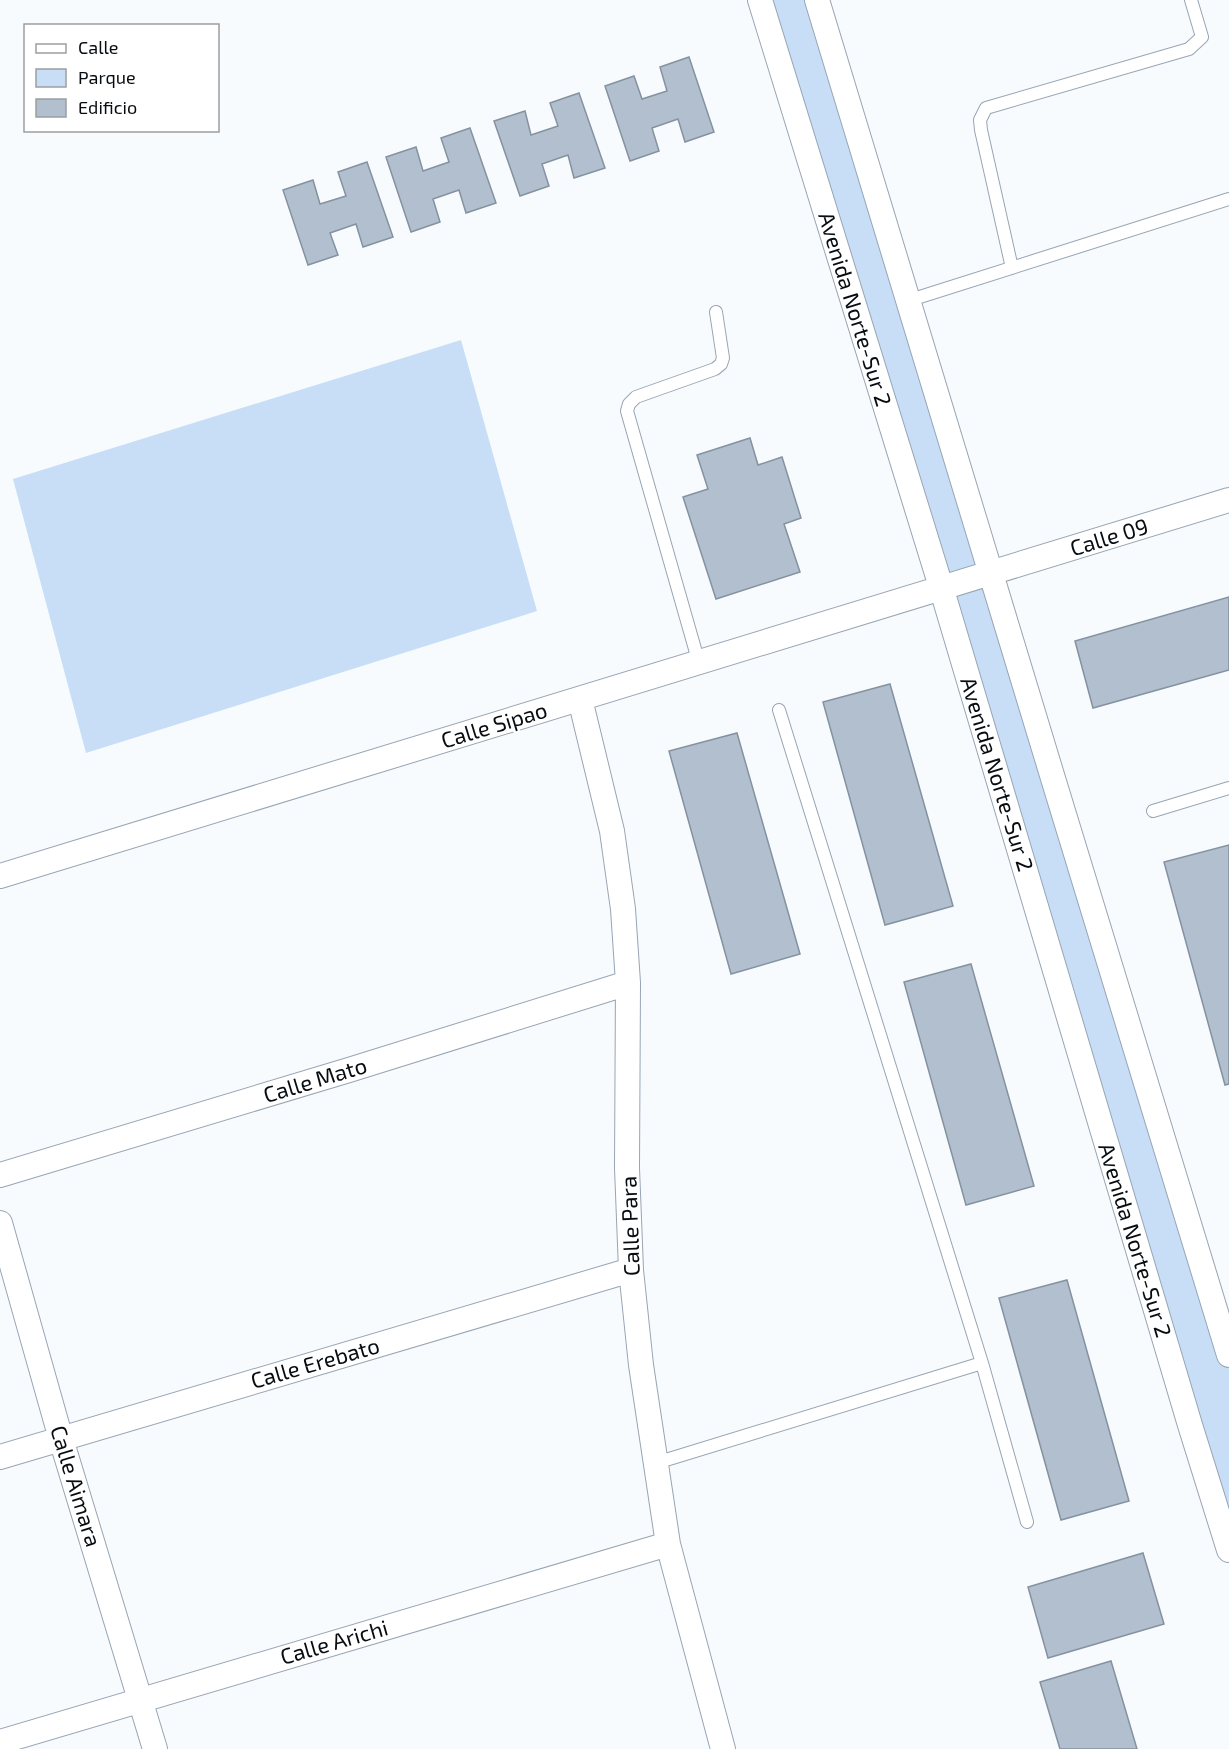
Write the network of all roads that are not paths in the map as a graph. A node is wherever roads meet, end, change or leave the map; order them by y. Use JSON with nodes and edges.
{"nodes":[{"id":1,"x":760,"y":0,"type":"edge"},
{"id":2,"x":817,"y":0,"type":"edge"},
{"id":3,"x":1191,"y":0,"type":"edge"},
{"id":4,"x":1229,"y":200,"type":"edge"},
{"id":5,"x":1012,"y":268,"type":"junction"},
{"id":6,"x":907,"y":301,"type":"junction"},
{"id":7,"x":716,"y":312,"type":"dead end"},
{"id":8,"x":1229,"y":500,"type":"edge"},
{"id":9,"x":989,"y":575,"type":"junction"},
{"id":10,"x":942,"y":590,"type":"junction"},
{"id":11,"x":699,"y":663,"type":"junction"},
{"id":12,"x":580,"y":699,"type":"junction"},
{"id":13,"x":779,"y":710,"type":"dead end"},
{"id":14,"x":1229,"y":788,"type":"edge"},
{"id":15,"x":1153,"y":811,"type":"dead end"},
{"id":16,"x":0,"y":876,"type":"edge"},
{"id":17,"x":628,"y":983,"type":"junction"},
{"id":18,"x":0,"y":1175,"type":"edge"},
{"id":19,"x":0,"y":1223,"type":"edge"},
{"id":20,"x":631,"y":1270,"type":"junction"},
{"id":21,"x":1229,"y":1355,"type":"edge"},
{"id":22,"x":981,"y":1363,"type":"junction"},
{"id":23,"x":61,"y":1438,"type":"junction"},
{"id":24,"x":0,"y":1457,"type":"edge"},
{"id":25,"x":656,"y":1463,"type":"junction"},
{"id":26,"x":1027,"y":1522,"type":"dead end"},
{"id":27,"x":668,"y":1544,"type":"junction"},
{"id":28,"x":1229,"y":1550,"type":"edge"},
{"id":29,"x":140,"y":1699,"type":"junction"},
{"id":30,"x":0,"y":1742,"type":"edge"},
{"id":31,"x":155,"y":1749,"type":"edge"},
{"id":32,"x":723,"y":1749,"type":"edge"}],
"edges":[{"from":1,"to":10,"type":"street","name":"Avenida Norte-Sur 2"},
{"from":2,"to":6,"type":"street"},
{"from":3,"to":5,"type":"lane"},
{"from":4,"to":5,"type":"lane"},
{"from":5,"to":6,"type":"lane"},
{"from":6,"to":9,"type":"street"},
{"from":7,"to":11,"type":"lane"},
{"from":8,"to":9,"type":"street","name":"Calle 09"},
{"from":9,"to":10,"type":"street","name":"Calle Sipao"},
{"from":9,"to":21,"type":"street"},
{"from":10,"to":11,"type":"street","name":"Calle Sipao"},
{"from":10,"to":28,"type":"street","name":"Avenida Norte-Sur 2"},
{"from":11,"to":12,"type":"street","name":"Calle Sipao"},
{"from":12,"to":16,"type":"street","name":"Calle Sipao"},
{"from":12,"to":17,"type":"street","name":"Calle Para"},
{"from":13,"to":22,"type":"lane"},
{"from":14,"to":15,"type":"lane"},
{"from":17,"to":18,"type":"street","name":"Calle Mato"},
{"from":17,"to":20,"type":"street","name":"Calle Para"},
{"from":19,"to":23,"type":"street","name":"Calle Aimara"},
{"from":20,"to":23,"type":"street","name":"Calle Erebato"},
{"from":20,"to":25,"type":"street","name":"Calle Para"},
{"from":22,"to":25,"type":"lane"},
{"from":22,"to":26,"type":"lane"},
{"from":23,"to":24,"type":"street","name":"Calle Erebato"},
{"from":23,"to":29,"type":"street","name":"Calle Aimara"},
{"from":25,"to":27,"type":"street","name":"Calle Para"},
{"from":27,"to":29,"type":"street","name":"Calle Arichi"},
{"from":27,"to":32,"type":"street","name":"Calle Para"},
{"from":29,"to":30,"type":"street","name":"Calle Arichi"},
{"from":29,"to":31,"type":"street","name":"Calle Aimara"}]}
